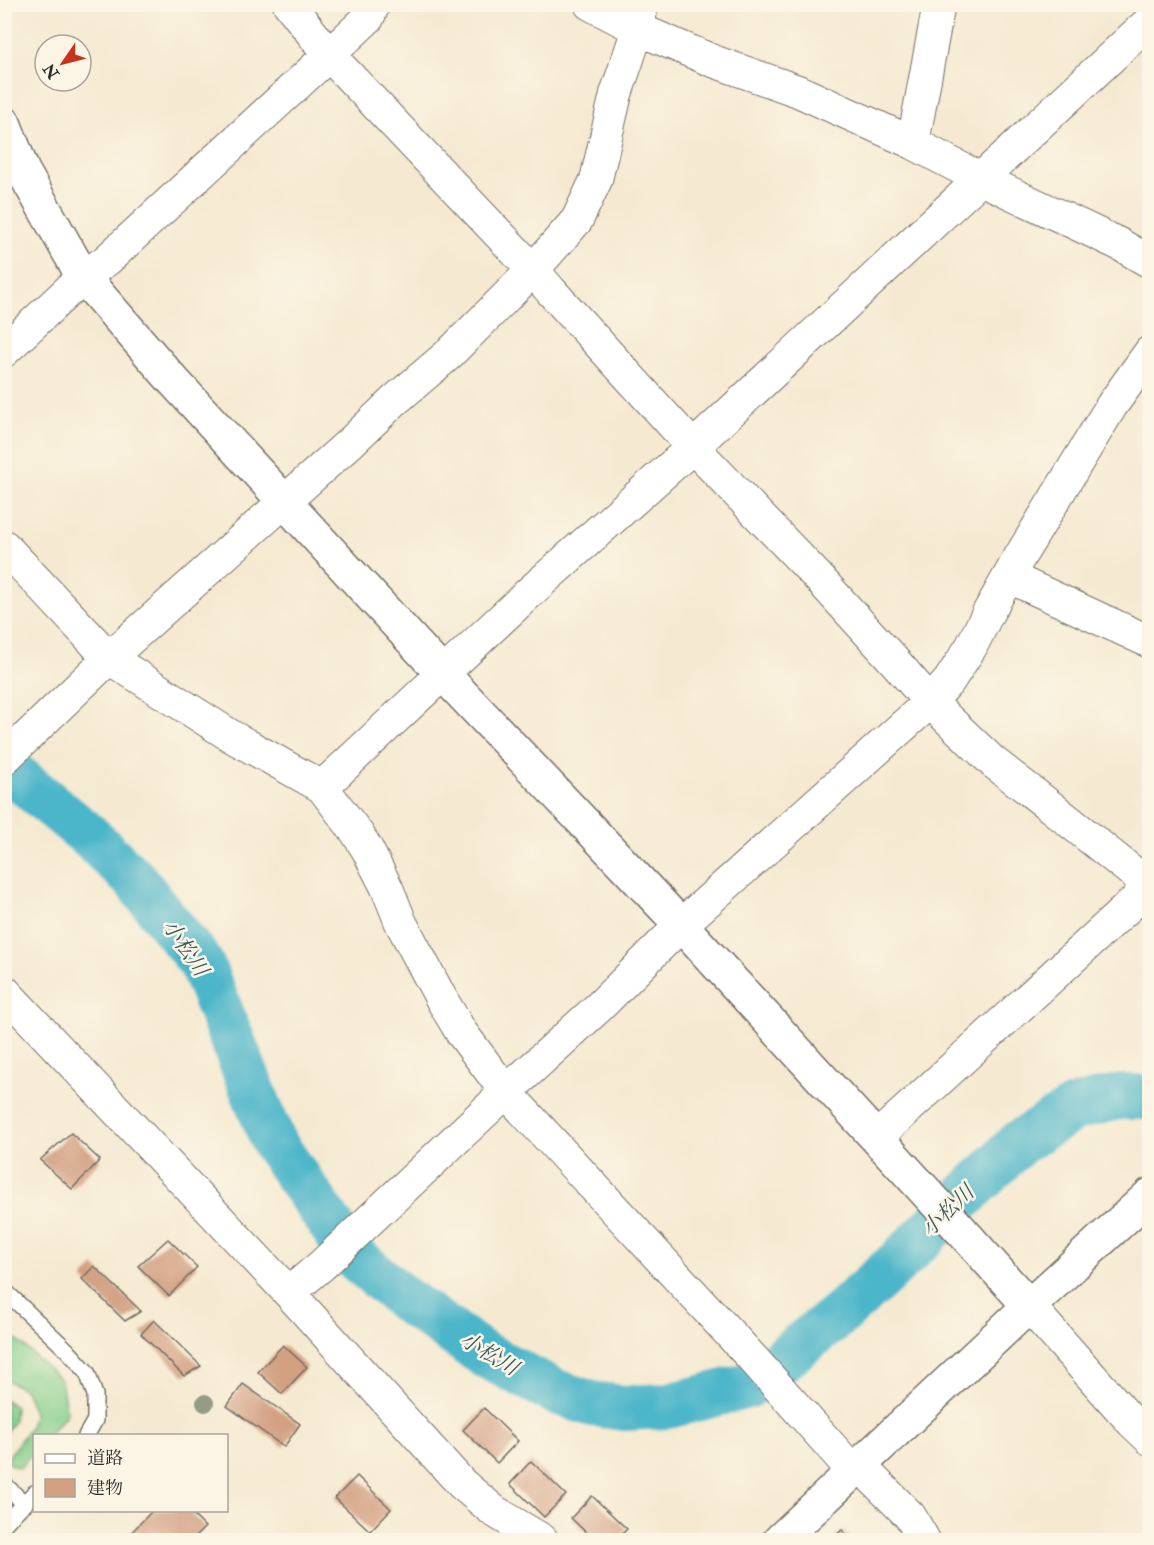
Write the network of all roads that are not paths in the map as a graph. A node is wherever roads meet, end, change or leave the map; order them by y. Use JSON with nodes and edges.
{"nodes":[{"id":1,"x":289,"y":4,"type":"edge"},
{"id":2,"x":374,"y":4,"type":"edge"},
{"id":3,"x":590,"y":4,"type":"edge"},
{"id":4,"x":939,"y":4,"type":"edge"},
{"id":5,"x":640,"y":17,"type":"edge"},
{"id":6,"x":1149,"y":21,"type":"edge"},
{"id":7,"x":329,"y":55,"type":"junction"},
{"id":8,"x":4,"y":123,"type":"edge"},
{"id":9,"x":913,"y":143,"type":"junction"},
{"id":10,"x":981,"y":179,"type":"junction"},
{"id":11,"x":1149,"y":262,"type":"edge"},
{"id":12,"x":533,"y":270,"type":"junction"},
{"id":13,"x":83,"y":277,"type":"junction"},
{"id":14,"x":4,"y":351,"type":"edge"},
{"id":15,"x":1149,"y":352,"type":"edge"},
{"id":16,"x":693,"y":447,"type":"junction"},
{"id":17,"x":285,"y":501,"type":"junction"},
{"id":18,"x":4,"y":546,"type":"edge"},
{"id":19,"x":1009,"y":577,"type":"junction"},
{"id":20,"x":1149,"y":642,"type":"edge"},
{"id":21,"x":110,"y":658,"type":"junction"},
{"id":22,"x":443,"y":674,"type":"junction"},
{"id":23,"x":930,"y":702,"type":"junction"},
{"id":24,"x":12,"y":753,"type":"edge"},
{"id":25,"x":322,"y":787,"type":"junction"},
{"id":26,"x":1149,"y":887,"type":"edge"},
{"id":27,"x":681,"y":925,"type":"junction"},
{"id":28,"x":4,"y":991,"type":"edge"},
{"id":29,"x":506,"y":1092,"type":"junction"},
{"id":30,"x":876,"y":1138,"type":"junction"},
{"id":31,"x":1149,"y":1195,"type":"edge"},
{"id":32,"x":4,"y":1290,"type":"edge"},
{"id":33,"x":289,"y":1293,"type":"junction"},
{"id":34,"x":1029,"y":1306,"type":"junction"},
{"id":35,"x":87,"y":1434,"type":"edge"},
{"id":36,"x":1149,"y":1439,"type":"edge"},
{"id":37,"x":856,"y":1468,"type":"junction"},
{"id":38,"x":4,"y":1485,"type":"edge"},
{"id":39,"x":29,"y":1498,"type":"edge"},
{"id":40,"x":4,"y":1524,"type":"edge"},
{"id":41,"x":542,"y":1540,"type":"edge"},
{"id":42,"x":780,"y":1540,"type":"edge"},
{"id":43,"x":924,"y":1540,"type":"edge"}],
"edges":[{"from":1,"to":7,"type":"street"},
{"from":2,"to":7,"type":"street"},
{"from":3,"to":5,"type":"street"},
{"from":4,"to":9,"type":"street"},
{"from":5,"to":9,"type":"street"},
{"from":5,"to":12,"type":"street"},
{"from":6,"to":10,"type":"street"},
{"from":7,"to":12,"type":"street"},
{"from":7,"to":13,"type":"street"},
{"from":8,"to":13,"type":"street"},
{"from":9,"to":10,"type":"street"},
{"from":10,"to":11,"type":"street"},
{"from":10,"to":16,"type":"street"},
{"from":12,"to":16,"type":"street"},
{"from":12,"to":17,"type":"street"},
{"from":13,"to":14,"type":"street"},
{"from":13,"to":17,"type":"street"},
{"from":15,"to":19,"type":"street"},
{"from":16,"to":22,"type":"street"},
{"from":16,"to":23,"type":"street"},
{"from":17,"to":21,"type":"street"},
{"from":17,"to":22,"type":"street"},
{"from":18,"to":21,"type":"street"},
{"from":19,"to":20,"type":"street"},
{"from":19,"to":23,"type":"street"},
{"from":21,"to":24,"type":"street"},
{"from":21,"to":25,"type":"street"},
{"from":22,"to":25,"type":"street"},
{"from":22,"to":27,"type":"street"},
{"from":23,"to":26,"type":"street"},
{"from":23,"to":27,"type":"street"},
{"from":25,"to":29,"type":"street"},
{"from":26,"to":30,"type":"street"},
{"from":27,"to":29,"type":"street"},
{"from":27,"to":30,"type":"street"},
{"from":28,"to":33,"type":"street"},
{"from":29,"to":33,"type":"street"},
{"from":29,"to":37,"type":"street"},
{"from":30,"to":34,"type":"street"},
{"from":31,"to":34,"type":"street"},
{"from":32,"to":35,"type":"lane"},
{"from":33,"to":41,"type":"street"},
{"from":34,"to":36,"type":"street"},
{"from":34,"to":37,"type":"street"},
{"from":37,"to":42,"type":"street"},
{"from":37,"to":43,"type":"street"},
{"from":38,"to":39,"type":"lane"},
{"from":39,"to":40,"type":"lane"}]}
